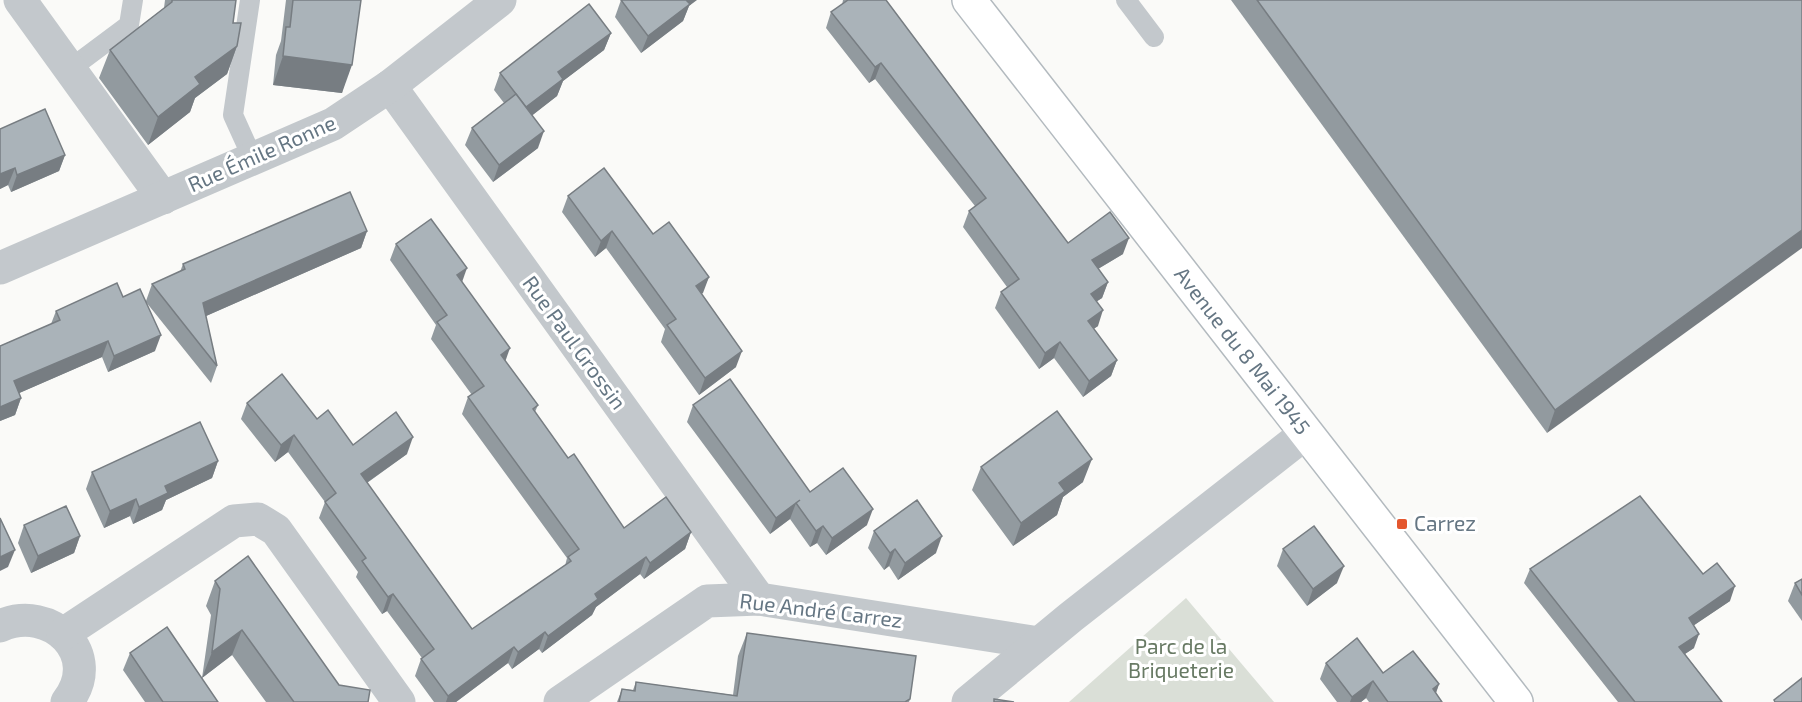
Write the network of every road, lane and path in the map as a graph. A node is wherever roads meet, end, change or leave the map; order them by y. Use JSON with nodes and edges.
{"nodes":[{"id":1,"x":20,"y":0,"type":"edge"},
{"id":2,"x":134,"y":0,"type":"edge"},
{"id":3,"x":250,"y":0,"type":"edge"},
{"id":4,"x":500,"y":0,"type":"edge"},
{"id":5,"x":969,"y":0,"type":"edge"},
{"id":6,"x":1126,"y":0,"type":"edge"},
{"id":7,"x":1154,"y":37,"type":"dead end"},
{"id":8,"x":70,"y":69,"type":"junction"},
{"id":9,"x":390,"y":86,"type":"junction"},
{"id":10,"x":253,"y":159,"type":"junction"},
{"id":11,"x":164,"y":198,"type":"junction"},
{"id":12,"x":0,"y":268,"type":"edge"},
{"id":13,"x":1306,"y":433,"type":"junction"},
{"id":14,"x":759,"y":599,"type":"junction"},
{"id":15,"x":0,"y":626,"type":"edge"},
{"id":16,"x":63,"y":634,"type":"junction"},
{"id":17,"x":1040,"y":643,"type":"junction"},
{"id":18,"x":67,"y":702,"type":"edge"},
{"id":19,"x":399,"y":702,"type":"edge"},
{"id":20,"x":560,"y":702,"type":"edge"},
{"id":21,"x":968,"y":702,"type":"edge"},
{"id":22,"x":1516,"y":702,"type":"edge"}],
"edges":[{"from":1,"to":8,"type":"street"},
{"from":2,"to":8,"type":"lane"},
{"from":3,"to":10,"type":"lane"},
{"from":4,"to":9,"type":"street","name":"Rue Émile Ronne"},
{"from":5,"to":13,"type":"street","name":"Avenue du 8 Mai 1945"},
{"from":6,"to":7,"type":"lane"},
{"from":8,"to":11,"type":"street"},
{"from":9,"to":10,"type":"street","name":"Rue Émile Ronne"},
{"from":9,"to":14,"type":"street","name":"Rue Paul Grossin"},
{"from":10,"to":11,"type":"street","name":"Rue Émile Ronne"},
{"from":11,"to":12,"type":"street","name":"Rue Émile Ronne"},
{"from":13,"to":17,"type":"street"},
{"from":13,"to":22,"type":"street","name":"Avenue du 8 Mai 1945"},
{"from":14,"to":17,"type":"street","name":"Rue André Carrez"},
{"from":14,"to":20,"type":"street","name":"Rue André Carrez"},
{"from":15,"to":16,"type":"street"},
{"from":16,"to":18,"type":"street"},
{"from":16,"to":19,"type":"street"},
{"from":17,"to":21,"type":"street"}]}
